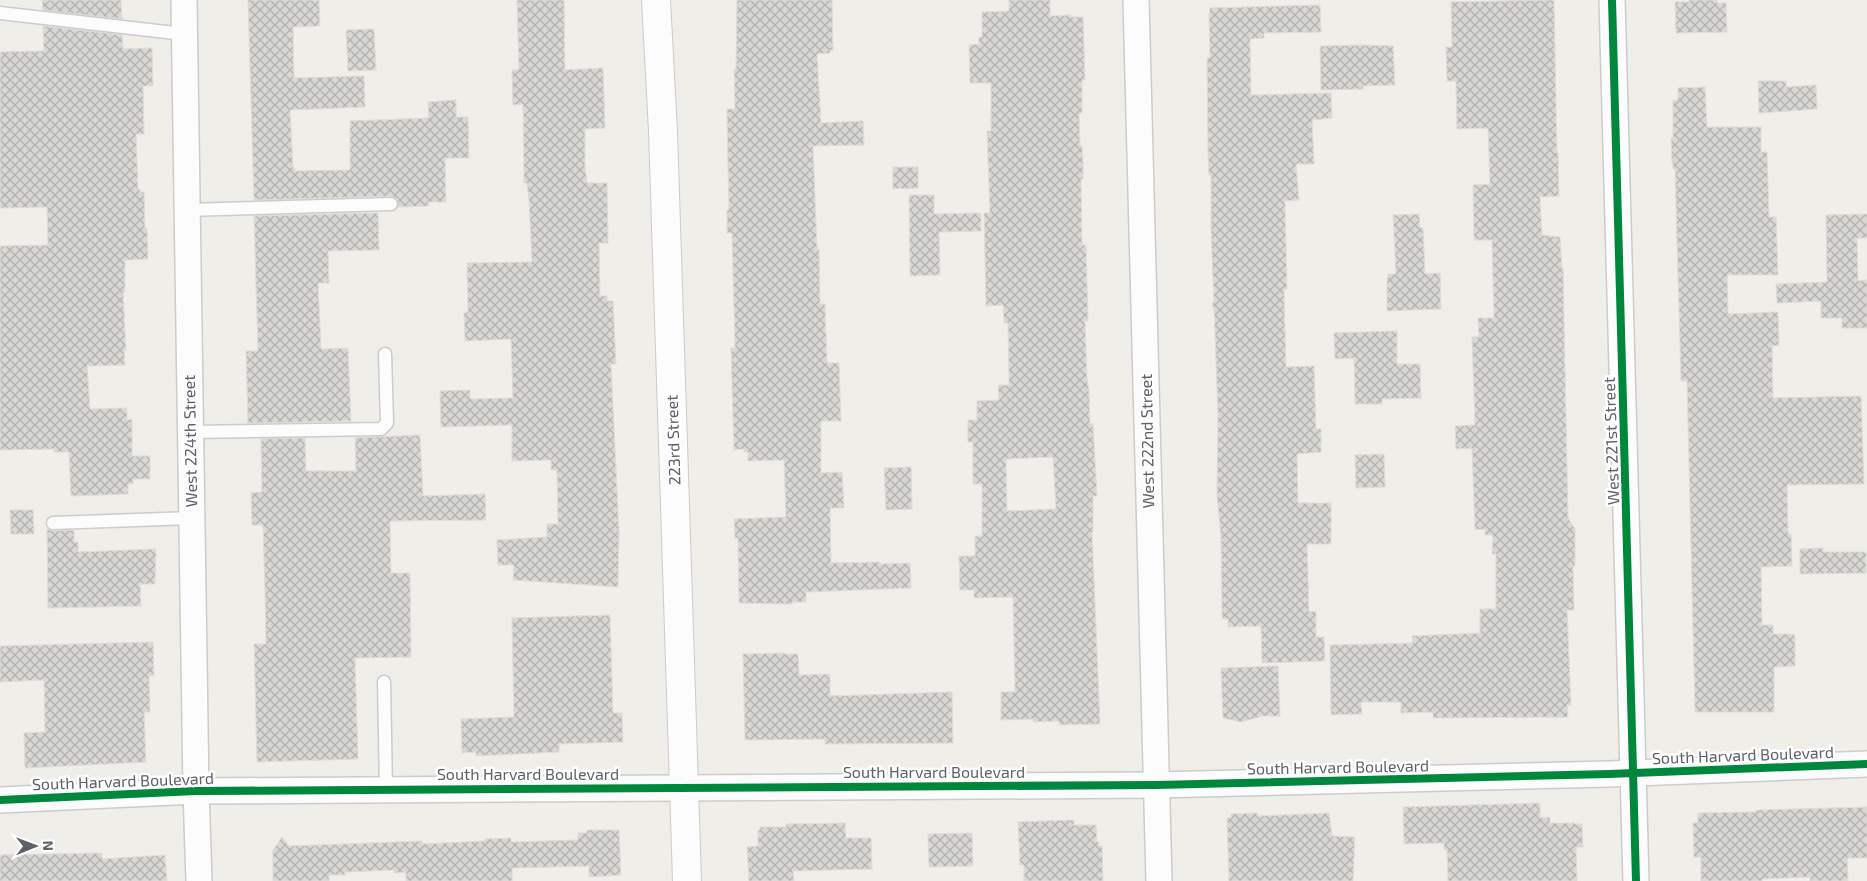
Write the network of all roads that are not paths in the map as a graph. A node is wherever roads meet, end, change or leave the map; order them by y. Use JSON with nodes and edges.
{"nodes":[{"id":1,"x":184,"y":0,"type":"edge"},
{"id":2,"x":656,"y":0,"type":"edge"},
{"id":3,"x":1136,"y":0,"type":"edge"},
{"id":4,"x":1612,"y":0,"type":"edge"},
{"id":5,"x":0,"y":13,"type":"edge"},
{"id":6,"x":184,"y":34,"type":"junction"},
{"id":7,"x":391,"y":204,"type":"dead end"},
{"id":8,"x":187,"y":210,"type":"junction"},
{"id":9,"x":385,"y":354,"type":"dead end"},
{"id":10,"x":190,"y":432,"type":"junction"},
{"id":11,"x":192,"y":518,"type":"junction"},
{"id":12,"x":53,"y":523,"type":"dead end"},
{"id":13,"x":384,"y":682,"type":"dead end"},
{"id":14,"x":1867,"y":764,"type":"edge"},
{"id":15,"x":1634,"y":773,"type":"junction"},
{"id":16,"x":1156,"y":785,"type":"junction"},
{"id":17,"x":685,"y":787,"type":"junction"},
{"id":18,"x":386,"y":789,"type":"junction"},
{"id":19,"x":196,"y":791,"type":"junction"},
{"id":20,"x":0,"y":800,"type":"edge"},
{"id":21,"x":199,"y":881,"type":"edge"},
{"id":22,"x":687,"y":881,"type":"edge"},
{"id":23,"x":1159,"y":881,"type":"edge"},
{"id":24,"x":1636,"y":881,"type":"edge"}],
"edges":[{"from":1,"to":6,"type":"street","name":"West 224th Street"},
{"from":2,"to":17,"type":"main road","name":"223rd Street"},
{"from":3,"to":16,"type":"street","name":"West 222nd Street"},
{"from":4,"to":15,"type":"street","name":"West 221st Street"},
{"from":5,"to":6,"type":"lane"},
{"from":6,"to":8,"type":"street","name":"West 224th Street"},
{"from":7,"to":8,"type":"lane"},
{"from":8,"to":10,"type":"street","name":"West 224th Street"},
{"from":9,"to":10,"type":"lane"},
{"from":10,"to":11,"type":"street","name":"West 224th Street"},
{"from":11,"to":12,"type":"lane"},
{"from":11,"to":19,"type":"street","name":"West 224th Street"},
{"from":13,"to":18,"type":"lane"},
{"from":14,"to":15,"type":"street","name":"South Harvard Boulevard"},
{"from":15,"to":16,"type":"street","name":"South Harvard Boulevard"},
{"from":15,"to":24,"type":"street","name":"West 221st Street"},
{"from":16,"to":17,"type":"street","name":"South Harvard Boulevard"},
{"from":16,"to":23,"type":"street","name":"West 222nd Street"},
{"from":17,"to":18,"type":"street","name":"South Harvard Boulevard"},
{"from":17,"to":22,"type":"main road","name":"223rd Street"},
{"from":18,"to":19,"type":"street","name":"South Harvard Boulevard"},
{"from":19,"to":20,"type":"street","name":"South Harvard Boulevard"},
{"from":19,"to":21,"type":"street","name":"West 224th Street"}]}
